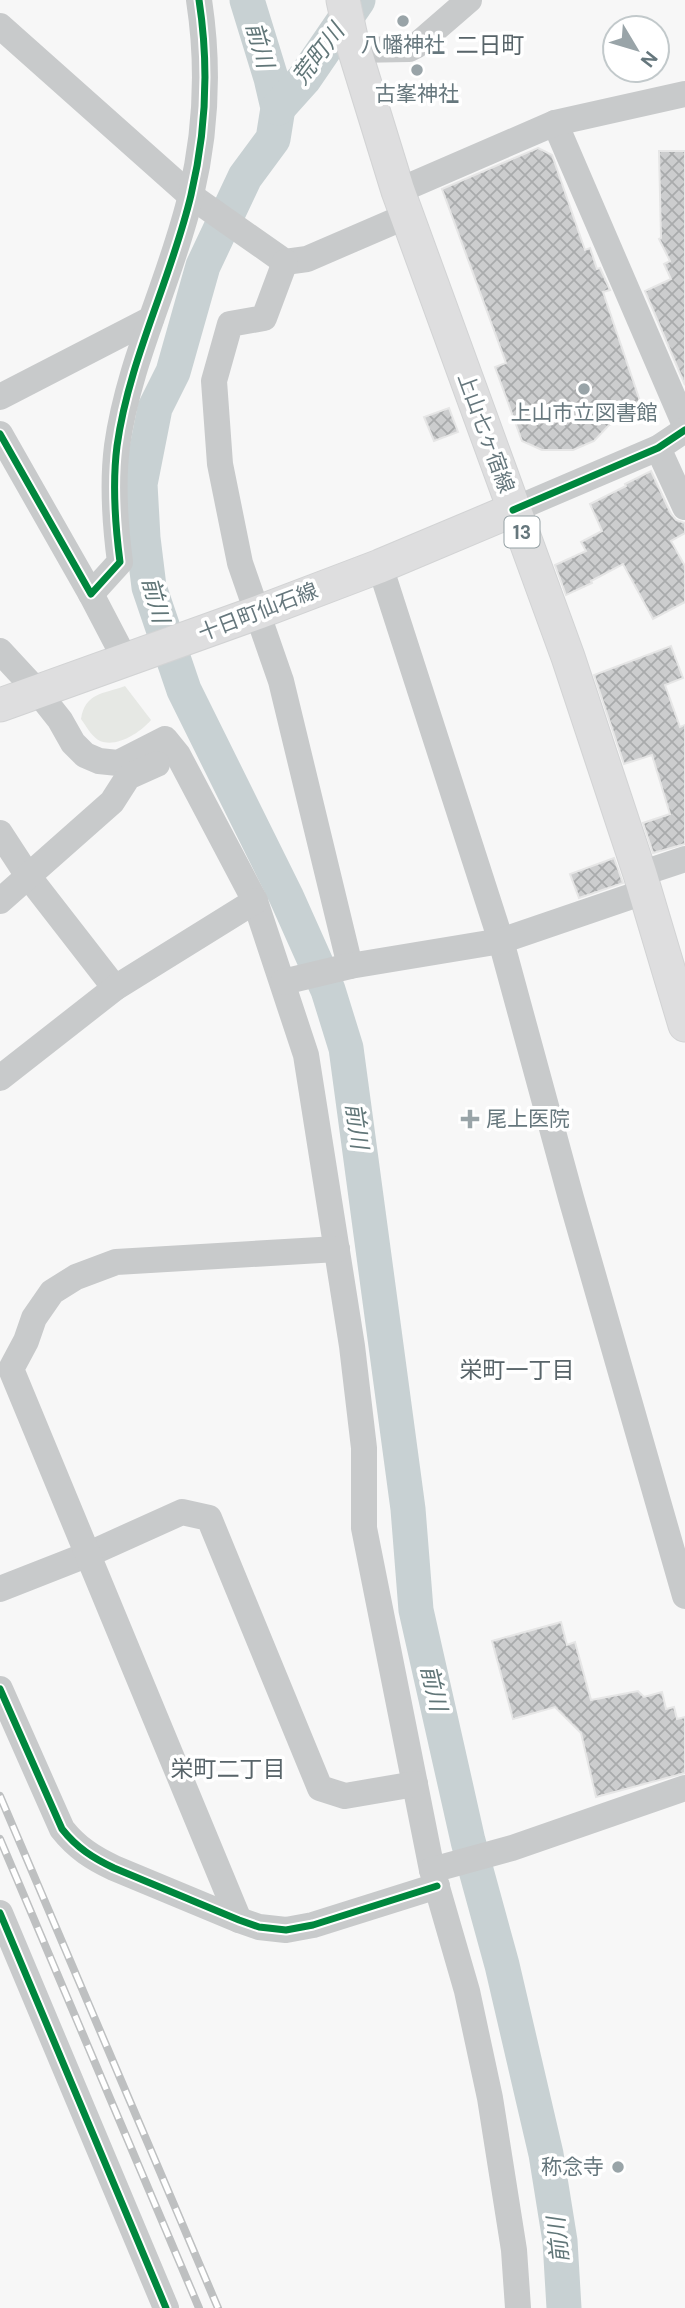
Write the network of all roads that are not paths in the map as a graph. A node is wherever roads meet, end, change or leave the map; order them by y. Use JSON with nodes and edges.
{"nodes":[{"id":1,"x":199,"y":0,"type":"edge"},
{"id":2,"x":343,"y":0,"type":"edge"},
{"id":3,"x":469,"y":0,"type":"edge"},
{"id":4,"x":0,"y":26,"type":"edge"},
{"id":5,"x":353,"y":46,"type":"junction"},
{"id":6,"x":685,"y":94,"type":"edge"},
{"id":7,"x":555,"y":122,"type":"junction"},
{"id":8,"x":191,"y":196,"type":"junction"},
{"id":9,"x":404,"y":203,"type":"junction"},
{"id":10,"x":285,"y":262,"type":"junction"},
{"id":11,"x":151,"y":319,"type":"junction"},
{"id":12,"x":0,"y":397,"type":"edge"},
{"id":13,"x":685,"y":428,"type":"edge"},
{"id":14,"x":0,"y":434,"type":"edge"},
{"id":15,"x":658,"y":448,"type":"junction"},
{"id":16,"x":685,"y":507,"type":"edge"},
{"id":17,"x":513,"y":510,"type":"junction"},
{"id":18,"x":380,"y":566,"type":"junction"},
{"id":19,"x":91,"y":594,"type":"junction"},
{"id":20,"x":259,"y":612,"type":"junction"},
{"id":21,"x":0,"y":651,"type":"edge"},
{"id":22,"x":135,"y":658,"type":"junction"},
{"id":23,"x":37,"y":691,"type":"junction"},
{"id":24,"x":0,"y":705,"type":"edge"},
{"id":25,"x":178,"y":755,"type":"junction"},
{"id":26,"x":0,"y":833,"type":"edge"},
{"id":27,"x":685,"y":859,"type":"edge"},
{"id":28,"x":28,"y":876,"type":"junction"},
{"id":29,"x":642,"y":883,"type":"junction"},
{"id":30,"x":0,"y":901,"type":"edge"},
{"id":31,"x":255,"y":901,"type":"junction"},
{"id":32,"x":501,"y":941,"type":"junction"},
{"id":33,"x":350,"y":966,"type":"junction"},
{"id":34,"x":283,"y":982,"type":"junction"},
{"id":35,"x":116,"y":988,"type":"junction"},
{"id":36,"x":685,"y":1025,"type":"edge"},
{"id":37,"x":0,"y":1078,"type":"edge"},
{"id":38,"x":337,"y":1249,"type":"junction"},
{"id":39,"x":89,"y":1554,"type":"junction"},
{"id":40,"x":0,"y":1589,"type":"edge"},
{"id":41,"x":685,"y":1596,"type":"edge"},
{"id":42,"x":0,"y":1689,"type":"edge"},
{"id":43,"x":415,"y":1784,"type":"junction"},
{"id":44,"x":685,"y":1788,"type":"edge"},
{"id":45,"x":435,"y":1878,"type":"junction"},
{"id":46,"x":0,"y":1913,"type":"edge"},
{"id":47,"x":239,"y":1920,"type":"junction"},
{"id":48,"x":166,"y":2308,"type":"edge"},
{"id":49,"x":518,"y":2308,"type":"edge"}],
"edges":[{"from":1,"to":8,"type":"street"},
{"from":2,"to":5,"type":"main road","name":"上山七ヶ宿線","number":"13"},
{"from":3,"to":5,"type":"street"},
{"from":4,"to":8,"type":"street"},
{"from":5,"to":9,"type":"main road","name":"上山七ヶ宿線","number":"13"},
{"from":6,"to":7,"type":"street"},
{"from":7,"to":9,"type":"street"},
{"from":7,"to":13,"type":"street"},
{"from":8,"to":10,"type":"street"},
{"from":8,"to":11,"type":"street"},
{"from":9,"to":10,"type":"street"},
{"from":9,"to":17,"type":"main road","name":"上山七ヶ宿線","number":"13"},
{"from":10,"to":20,"type":"street"},
{"from":11,"to":12,"type":"street"},
{"from":11,"to":19,"type":"street"},
{"from":13,"to":15,"type":"street"},
{"from":14,"to":19,"type":"street"},
{"from":15,"to":16,"type":"street"},
{"from":15,"to":17,"type":"street"},
{"from":17,"to":18,"type":"main road","name":"十日町仙石線"},
{"from":17,"to":29,"type":"main road","name":"上山七ヶ宿線","number":"13"},
{"from":18,"to":20,"type":"main road","name":"十日町仙石線"},
{"from":18,"to":32,"type":"street"},
{"from":19,"to":22,"type":"street"},
{"from":20,"to":22,"type":"main road","name":"十日町仙石線"},
{"from":20,"to":33,"type":"street"},
{"from":21,"to":23,"type":"street"},
{"from":22,"to":23,"type":"main road","name":"十日町仙石線"},
{"from":23,"to":24,"type":"main road","name":"十日町仙石線"},
{"from":23,"to":25,"type":"street"},
{"from":25,"to":28,"type":"street"},
{"from":25,"to":31,"type":"street"},
{"from":26,"to":28,"type":"street"},
{"from":27,"to":29,"type":"street"},
{"from":28,"to":30,"type":"street"},
{"from":28,"to":35,"type":"street"},
{"from":29,"to":32,"type":"street"},
{"from":29,"to":36,"type":"main road","name":"上山七ヶ宿線","number":"13"},
{"from":31,"to":34,"type":"street"},
{"from":31,"to":35,"type":"street"},
{"from":32,"to":33,"type":"street"},
{"from":32,"to":41,"type":"street"},
{"from":33,"to":34,"type":"street"},
{"from":34,"to":38,"type":"street"},
{"from":35,"to":37,"type":"street"},
{"from":38,"to":39,"type":"street"},
{"from":38,"to":43,"type":"street"},
{"from":39,"to":40,"type":"street"},
{"from":39,"to":43,"type":"street"},
{"from":39,"to":47,"type":"street"},
{"from":42,"to":47,"type":"street"},
{"from":43,"to":45,"type":"street"},
{"from":44,"to":45,"type":"street"},
{"from":45,"to":47,"type":"street"},
{"from":45,"to":49,"type":"street"},
{"from":46,"to":48,"type":"street"}]}
